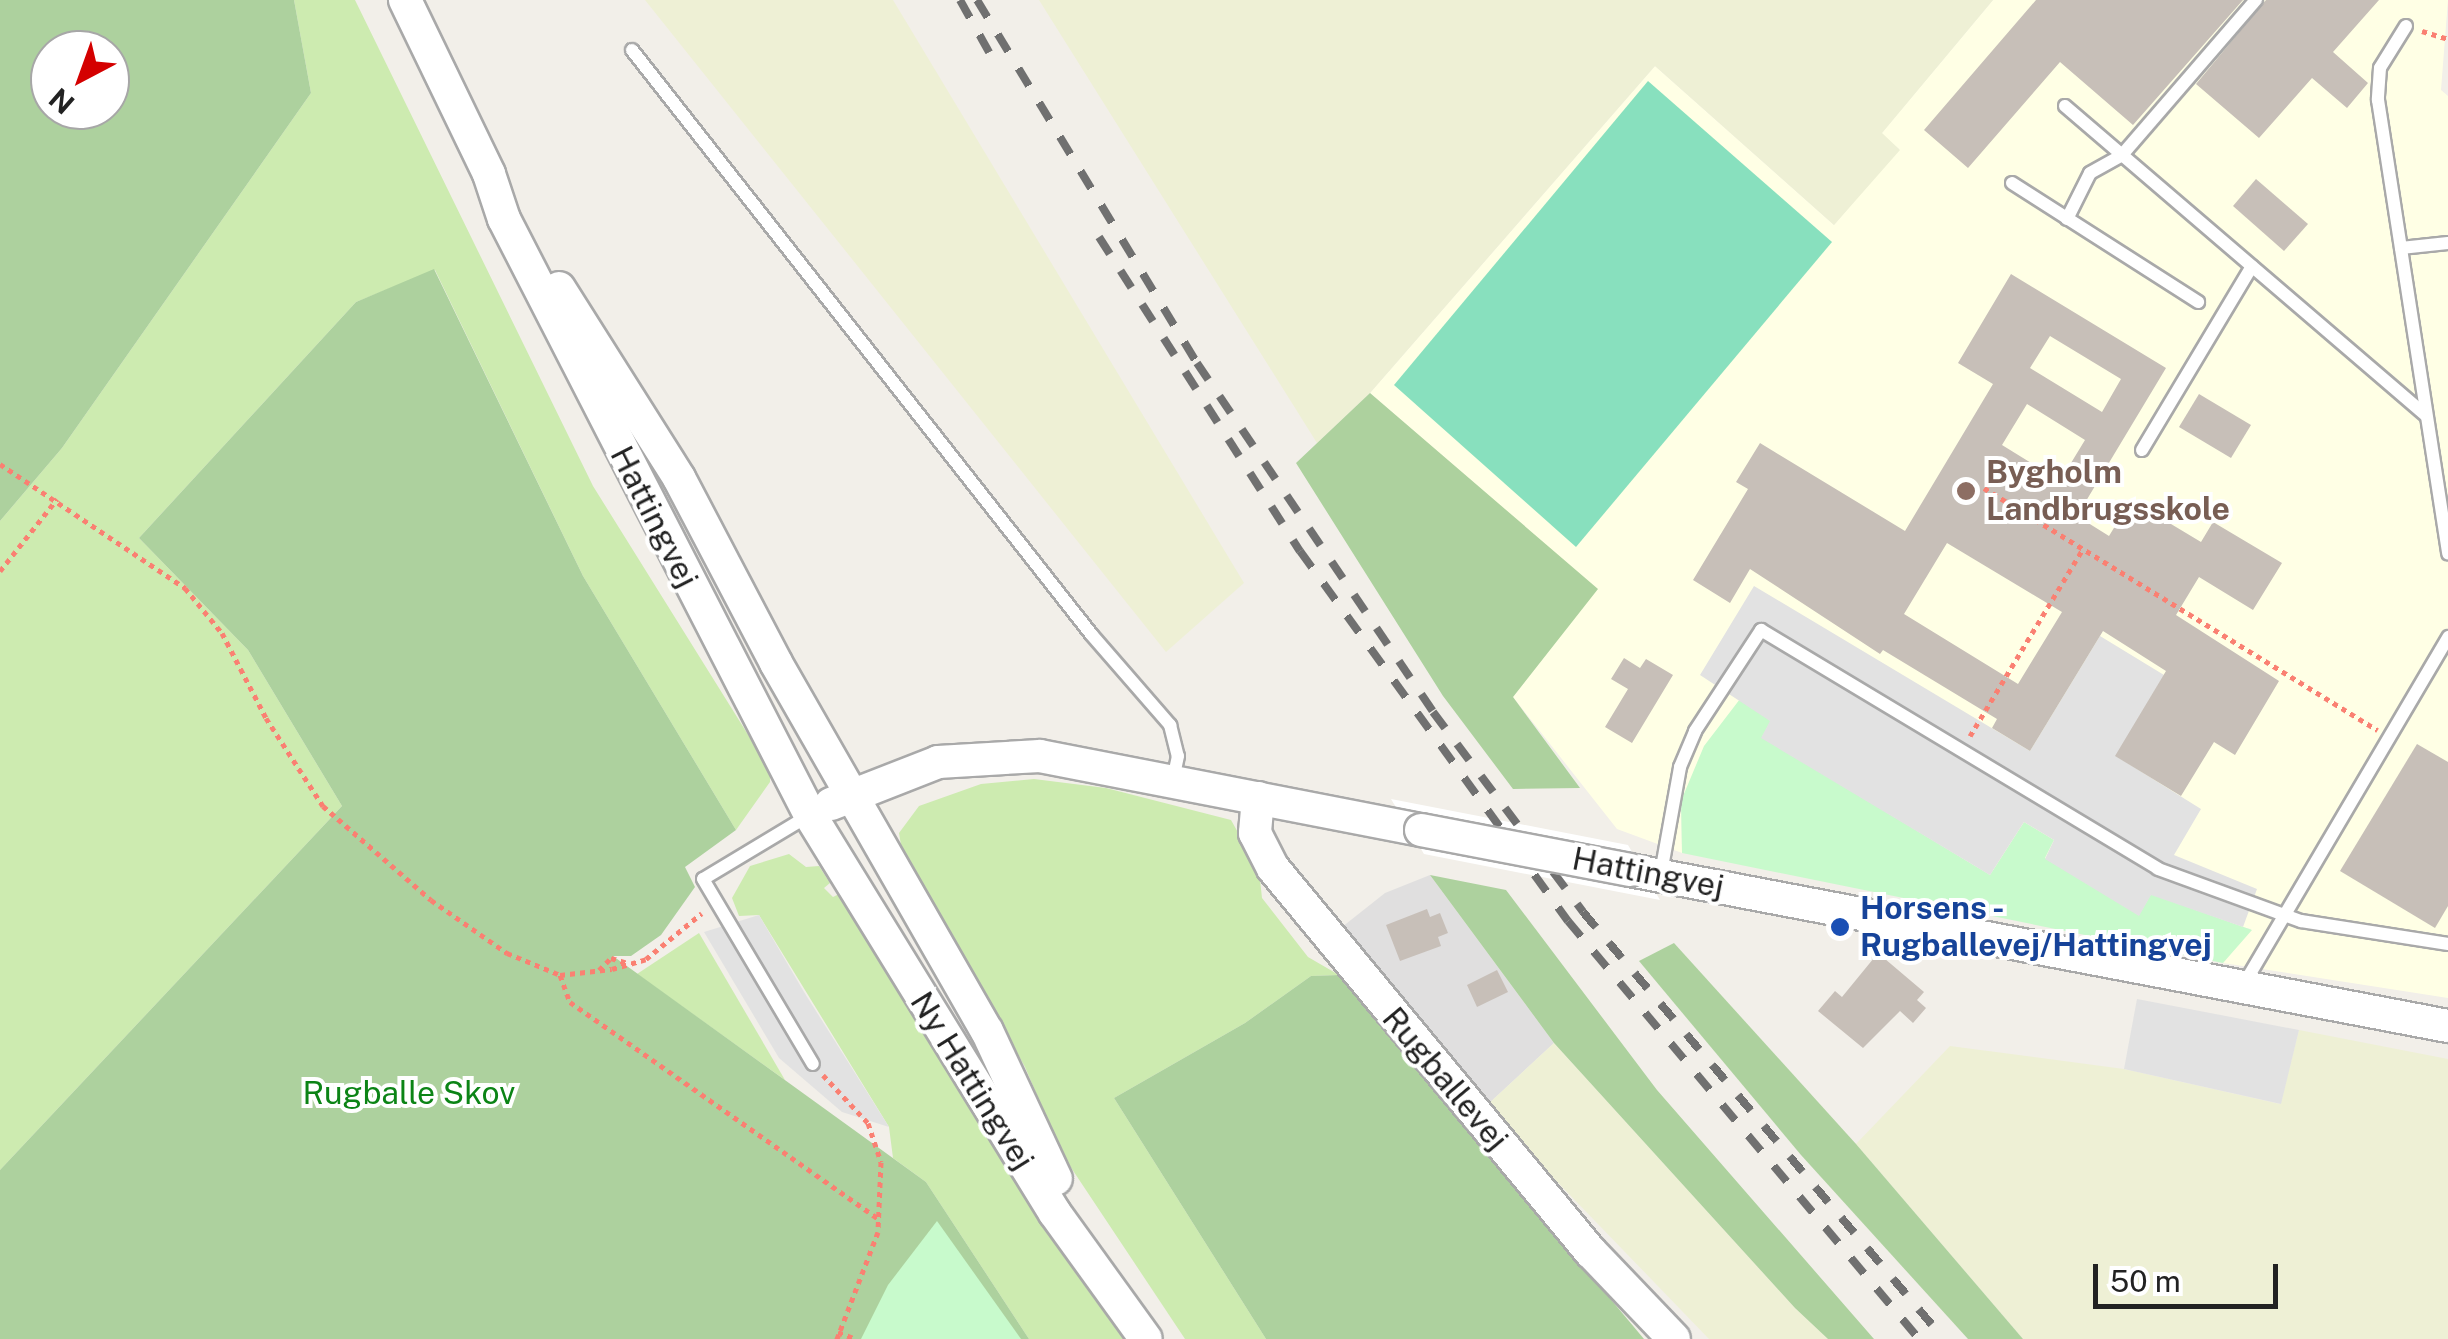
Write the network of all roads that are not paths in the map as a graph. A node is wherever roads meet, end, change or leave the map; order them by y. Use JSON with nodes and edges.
{"nodes":[{"id":1,"x":405,"y":0,"type":"edge"},
{"id":2,"x":2256,"y":0,"type":"edge"},
{"id":3,"x":2406,"y":26,"type":"road end"},
{"id":4,"x":632,"y":50,"type":"dead end"},
{"id":5,"x":2065,"y":106,"type":"dead end"},
{"id":6,"x":2122,"y":154,"type":"junction"},
{"id":7,"x":489,"y":174,"type":"junction"},
{"id":8,"x":2012,"y":183,"type":"dead end"},
{"id":9,"x":2067,"y":219,"type":"junction"},
{"id":10,"x":2448,"y":243,"type":"edge"},
{"id":11,"x":2401,"y":248,"type":"junction"},
{"id":12,"x":2252,"y":266,"type":"junction"},
{"id":13,"x":2198,"y":302,"type":"dead end"},
{"id":14,"x":2426,"y":414,"type":"junction"},
{"id":15,"x":2142,"y":450,"type":"dead end"},
{"id":16,"x":647,"y":505,"type":"junction"},
{"id":17,"x":2448,"y":554,"type":"edge"},
{"id":18,"x":2448,"y":637,"type":"edge"},
{"id":19,"x":1173,"y":779,"type":"junction"},
{"id":20,"x":850,"y":794,"type":"junction"},
{"id":21,"x":1258,"y":798,"type":"junction"},
{"id":22,"x":810,"y":815,"type":"junction"},
{"id":23,"x":1645,"y":872,"type":"junction"},
{"id":24,"x":2281,"y":913,"type":"junction"},
{"id":25,"x":2448,"y":944,"type":"edge"},
{"id":26,"x":2243,"y":986,"type":"junction"},
{"id":27,"x":2448,"y":1026,"type":"edge"},
{"id":28,"x":813,"y":1064,"type":"road end"},
{"id":29,"x":1120,"y":1300,"type":"junction"},
{"id":30,"x":1146,"y":1339,"type":"edge"},
{"id":31,"x":1674,"y":1339,"type":"edge"}],
"edges":[{"from":1,"to":7,"type":"street","name":"Hattingvej"},
{"from":2,"to":6,"type":"lane"},
{"from":3,"to":11,"type":"lane"},
{"from":4,"to":19,"type":"lane"},
{"from":5,"to":6,"type":"lane"},
{"from":6,"to":9,"type":"lane"},
{"from":6,"to":12,"type":"lane"},
{"from":7,"to":16,"type":"street","name":"Hattingvej"},
{"from":7,"to":20,"type":"street","name":"Hattingvej"},
{"from":8,"to":9,"type":"lane"},
{"from":9,"to":13,"type":"lane"},
{"from":10,"to":11,"type":"lane"},
{"from":11,"to":14,"type":"lane"},
{"from":12,"to":14,"type":"lane"},
{"from":12,"to":15,"type":"lane"},
{"from":14,"to":17,"type":"lane"},
{"from":16,"to":20,"type":"street"},
{"from":16,"to":22,"type":"street","name":"Hattingvej"},
{"from":18,"to":24,"type":"lane"},
{"from":19,"to":20,"type":"street","name":"Hattingvej"},
{"from":19,"to":21,"type":"street","name":"Hattingvej"},
{"from":20,"to":22,"type":"street","name":"Hattingvej"},
{"from":20,"to":29,"type":"street","name":"Hattingvej"},
{"from":21,"to":23,"type":"street","name":"Hattingvej","bridge":true},
{"from":21,"to":31,"type":"street","name":"Rugballevej"},
{"from":22,"to":28,"type":"lane"},
{"from":22,"to":29,"type":"street","name":"Ny Hattingvej"},
{"from":23,"to":24,"type":"lane"},
{"from":23,"to":26,"type":"street","name":"Hattingvej"},
{"from":24,"to":25,"type":"lane"},
{"from":24,"to":26,"type":"lane"},
{"from":26,"to":27,"type":"street","name":"Hattingvej"},
{"from":29,"to":30,"type":"street","name":"Ny Hattingvej"}]}
